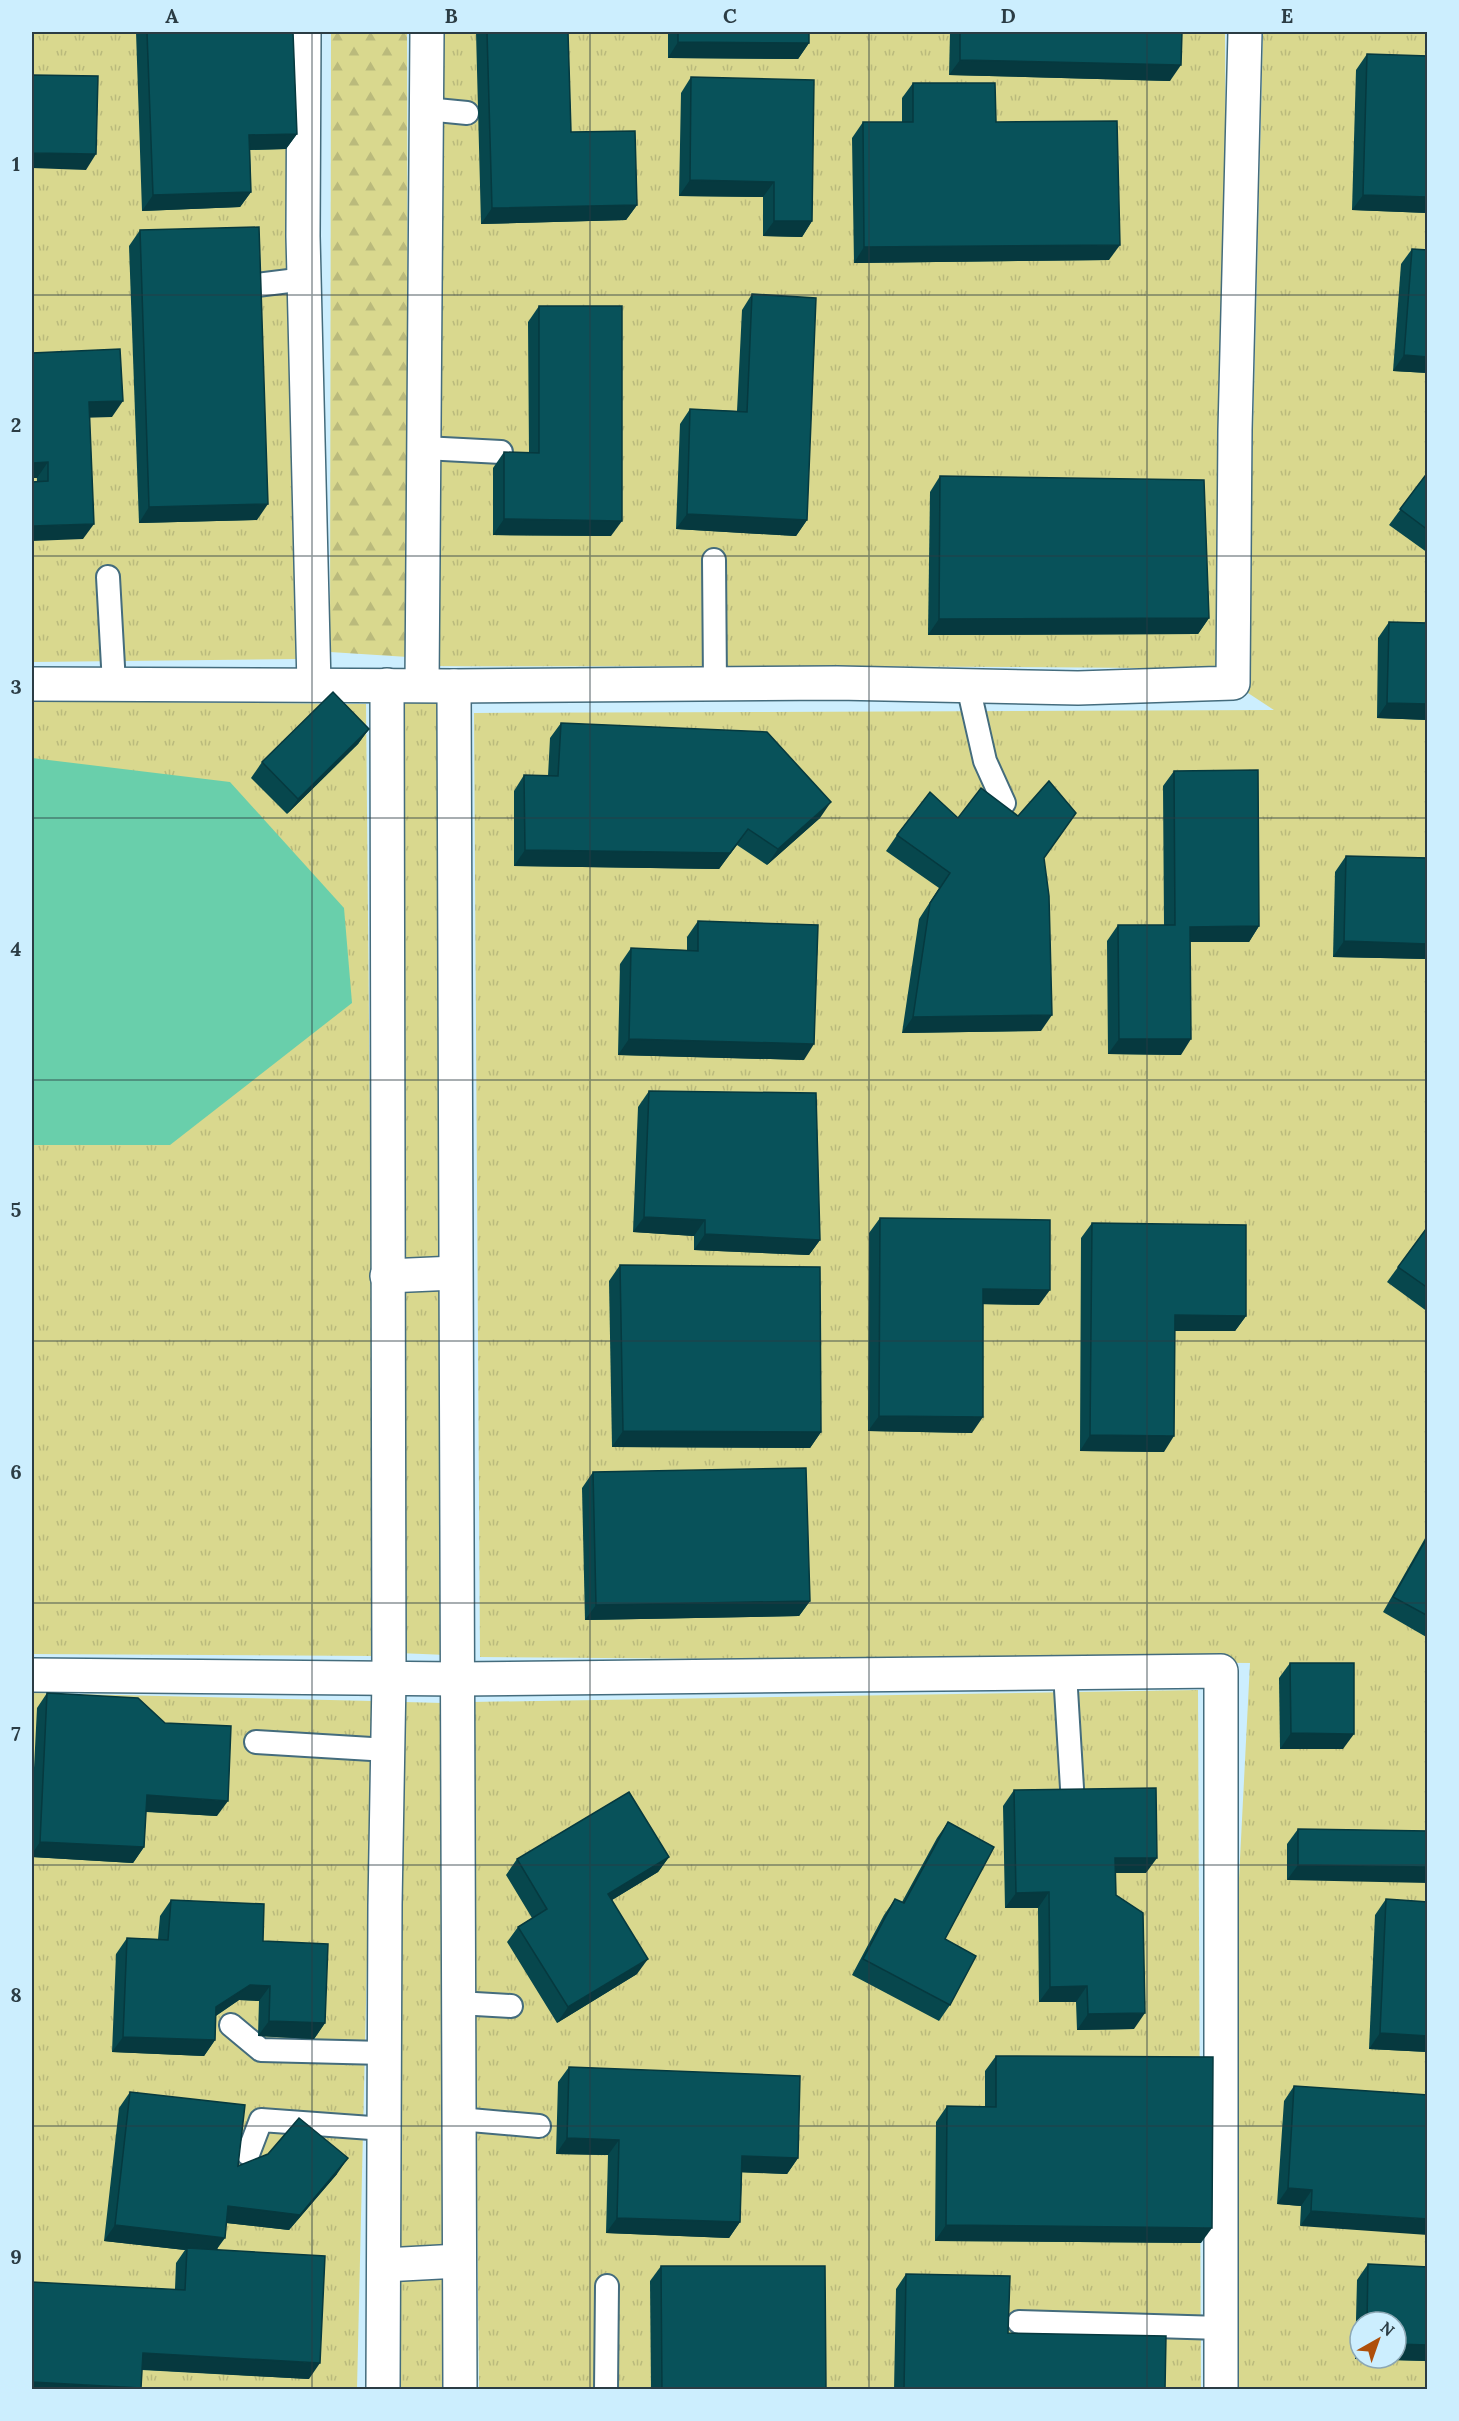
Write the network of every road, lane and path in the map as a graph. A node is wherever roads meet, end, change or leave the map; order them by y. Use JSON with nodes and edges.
{"nodes":[{"id":1,"x":304,"y":32,"type":"edge"},
{"id":2,"x":427,"y":32,"type":"edge"},
{"id":3,"x":1245,"y":32,"type":"edge"},
{"id":4,"x":426,"y":109,"type":"junction"},
{"id":5,"x":467,"y":113,"type":"dead end"},
{"id":6,"x":305,"y":279,"type":"junction"},
{"id":7,"x":257,"y":285,"type":"edge"},
{"id":8,"x":424,"y":448,"type":"junction"},
{"id":9,"x":501,"y":452,"type":"edge"},
{"id":10,"x":714,"y":561,"type":"dead end"},
{"id":11,"x":108,"y":577,"type":"dead end"},
{"id":12,"x":32,"y":684,"type":"edge"},
{"id":13,"x":114,"y":684,"type":"junction"},
{"id":14,"x":715,"y":684,"type":"junction"},
{"id":15,"x":314,"y":685,"type":"junction"},
{"id":16,"x":387,"y":685,"type":"junction"},
{"id":17,"x":438,"y":686,"type":"junction"},
{"id":18,"x":968,"y":686,"type":"junction"},
{"id":19,"x":1004,"y":803,"type":"edge"},
{"id":20,"x":455,"y":1273,"type":"junction"},
{"id":21,"x":387,"y":1276,"type":"junction"},
{"id":22,"x":1065,"y":1672,"type":"junction"},
{"id":23,"x":32,"y":1674,"type":"edge"},
{"id":24,"x":389,"y":1678,"type":"junction"},
{"id":25,"x":458,"y":1679,"type":"junction"},
{"id":26,"x":256,"y":1742,"type":"dead end"},
{"id":27,"x":388,"y":1749,"type":"junction"},
{"id":28,"x":1072,"y":1788,"type":"edge"},
{"id":29,"x":458,"y":2003,"type":"junction"},
{"id":30,"x":511,"y":2006,"type":"dead end"},
{"id":31,"x":231,"y":2025,"type":"dead end"},
{"id":32,"x":384,"y":2053,"type":"junction"},
{"id":33,"x":459,"y":2119,"type":"junction"},
{"id":34,"x":539,"y":2126,"type":"dead end"},
{"id":35,"x":385,"y":2129,"type":"junction"},
{"id":36,"x":248,"y":2154,"type":"dead end"},
{"id":37,"x":459,"y":2261,"type":"junction"},
{"id":38,"x":384,"y":2265,"type":"junction"},
{"id":39,"x":608,"y":2286,"type":"dead end"},
{"id":40,"x":1019,"y":2322,"type":"dead end"},
{"id":41,"x":1221,"y":2328,"type":"junction"},
{"id":42,"x":383,"y":2390,"type":"edge"},
{"id":43,"x":460,"y":2390,"type":"edge"},
{"id":44,"x":606,"y":2390,"type":"edge"},
{"id":45,"x":1221,"y":2390,"type":"edge"}],
"edges":[{"from":1,"to":6,"type":"street"},
{"from":2,"to":4,"type":"street"},
{"from":3,"to":18,"type":"street"},
{"from":4,"to":5,"type":"lane"},
{"from":4,"to":8,"type":"street"},
{"from":6,"to":7,"type":"lane"},
{"from":6,"to":15,"type":"street"},
{"from":8,"to":9,"type":"lane"},
{"from":8,"to":17,"type":"street"},
{"from":10,"to":14,"type":"lane"},
{"from":11,"to":13,"type":"lane"},
{"from":12,"to":13,"type":"street"},
{"from":13,"to":15,"type":"street"},
{"from":14,"to":17,"type":"street"},
{"from":14,"to":18,"type":"street"},
{"from":15,"to":16,"type":"street"},
{"from":16,"to":17,"type":"street"},
{"from":16,"to":21,"type":"street"},
{"from":17,"to":20,"type":"street"},
{"from":18,"to":19,"type":"lane"},
{"from":20,"to":21,"type":"street"},
{"from":20,"to":25,"type":"street"},
{"from":21,"to":24,"type":"street"},
{"from":22,"to":25,"type":"street"},
{"from":22,"to":28,"type":"lane"},
{"from":22,"to":41,"type":"street"},
{"from":23,"to":24,"type":"street"},
{"from":24,"to":25,"type":"street"},
{"from":24,"to":27,"type":"street"},
{"from":25,"to":29,"type":"street"},
{"from":26,"to":27,"type":"lane"},
{"from":27,"to":32,"type":"street"},
{"from":29,"to":30,"type":"lane"},
{"from":29,"to":33,"type":"street"},
{"from":31,"to":32,"type":"lane"},
{"from":32,"to":35,"type":"street"},
{"from":33,"to":34,"type":"lane"},
{"from":33,"to":37,"type":"street"},
{"from":35,"to":36,"type":"lane"},
{"from":35,"to":38,"type":"street"},
{"from":37,"to":38,"type":"street"},
{"from":37,"to":43,"type":"street"},
{"from":38,"to":42,"type":"street"},
{"from":39,"to":44,"type":"lane"},
{"from":40,"to":41,"type":"lane"},
{"from":41,"to":45,"type":"street"}]}
